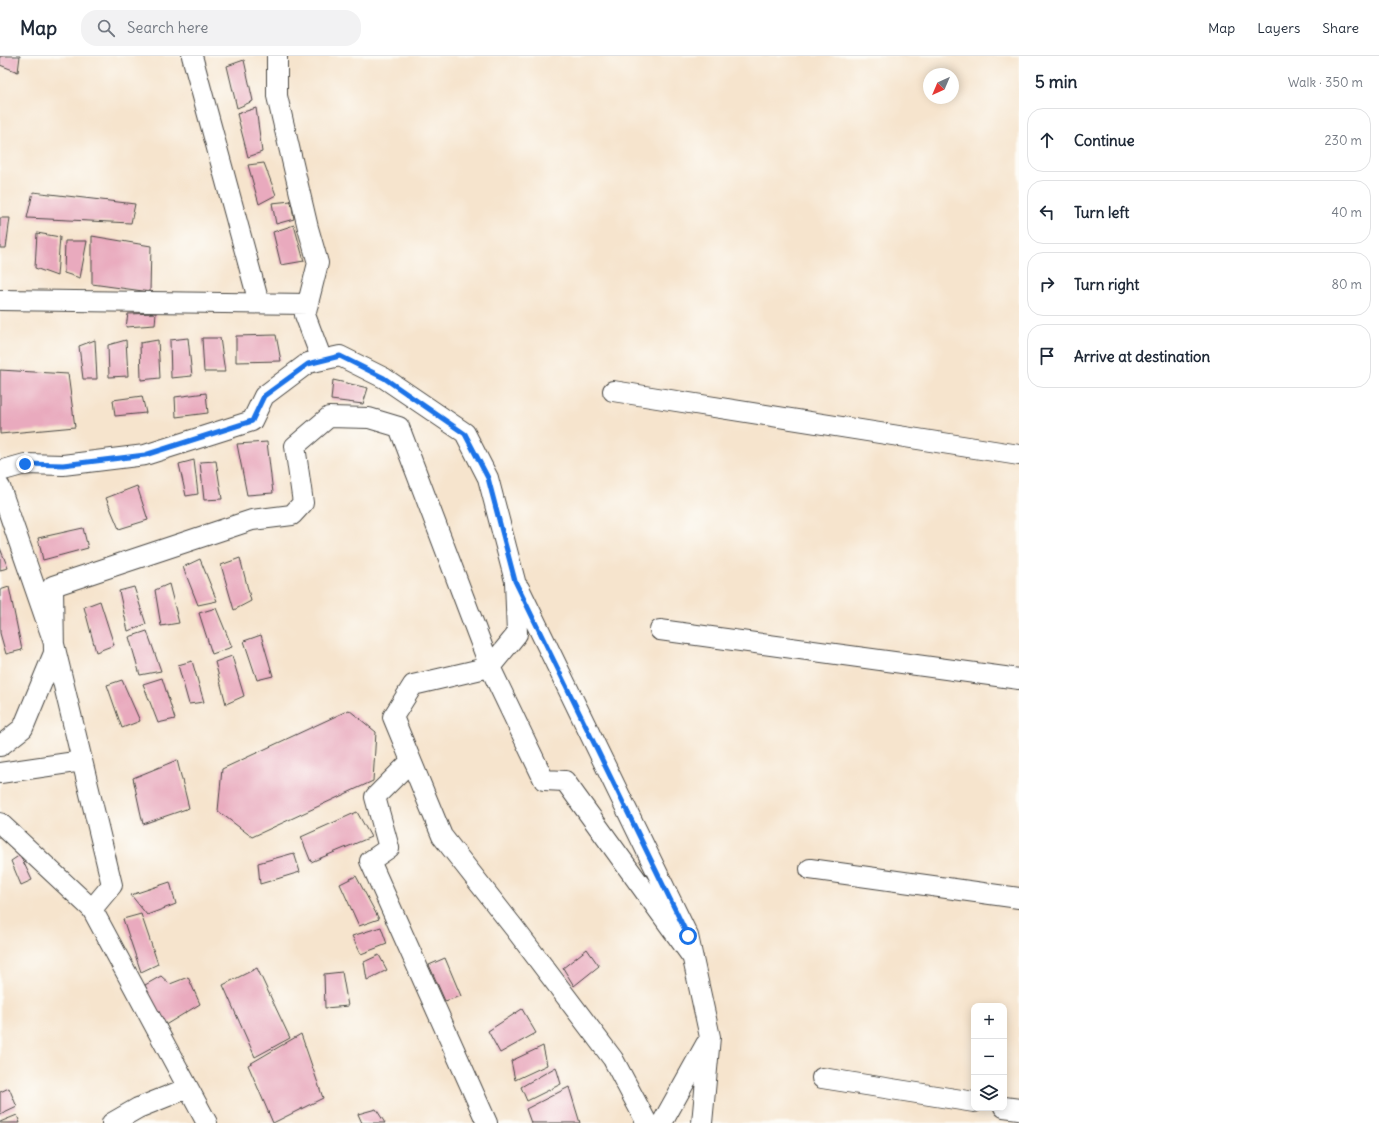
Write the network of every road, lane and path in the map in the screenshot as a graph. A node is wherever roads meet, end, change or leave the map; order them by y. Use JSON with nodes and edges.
{"nodes":[{"id":1,"x":192,"y":56,"type":"edge"},
{"id":2,"x":277,"y":56,"type":"edge"},
{"id":3,"x":0,"y":300,"type":"edge"},
{"id":4,"x":259,"y":303,"type":"junction"},
{"id":5,"x":308,"y":304,"type":"junction"},
{"id":6,"x":322,"y":360,"type":"junction"},
{"id":7,"x":613,"y":391,"type":"dead end"},
{"id":8,"x":1019,"y":455,"type":"edge"},
{"id":9,"x":0,"y":471,"type":"edge"},
{"id":10,"x":0,"y":487,"type":"edge"},
{"id":11,"x":515,"y":581,"type":"junction"},
{"id":12,"x":660,"y":630,"type":"dead end"},
{"id":13,"x":54,"y":640,"type":"junction"},
{"id":14,"x":490,"y":667,"type":"junction"},
{"id":15,"x":1019,"y":679,"type":"edge"},
{"id":16,"x":0,"y":746,"type":"edge"},
{"id":17,"x":82,"y":761,"type":"junction"},
{"id":18,"x":411,"y":761,"type":"junction"},
{"id":19,"x":0,"y":773,"type":"edge"},
{"id":20,"x":0,"y":823,"type":"edge"},
{"id":21,"x":810,"y":869,"type":"dead end"},
{"id":22,"x":1019,"y":898,"type":"edge"},
{"id":23,"x":92,"y":910,"type":"junction"},
{"id":24,"x":693,"y":958,"type":"junction"},
{"id":25,"x":710,"y":1038,"type":"junction"},
{"id":26,"x":822,"y":1078,"type":"dead end"},
{"id":27,"x":188,"y":1088,"type":"junction"},
{"id":28,"x":971,"y":1102,"type":"edge"},
{"id":29,"x":1007,"y":1107,"type":"edge"},
{"id":30,"x":1019,"y":1109,"type":"edge"},
{"id":31,"x":112,"y":1123,"type":"edge"},
{"id":32,"x":207,"y":1123,"type":"edge"},
{"id":33,"x":487,"y":1123,"type":"edge"},
{"id":34,"x":648,"y":1123,"type":"edge"},
{"id":35,"x":662,"y":1123,"type":"edge"},
{"id":36,"x":702,"y":1123,"type":"edge"}],
"edges":[{"from":1,"to":4,"type":"street"},
{"from":2,"to":5,"type":"street"},
{"from":3,"to":4,"type":"street"},
{"from":4,"to":5,"type":"street"},
{"from":5,"to":6,"type":"street"},
{"from":6,"to":9,"type":"street"},
{"from":6,"to":11,"type":"street"},
{"from":7,"to":8,"type":"street"},
{"from":10,"to":13,"type":"street"},
{"from":11,"to":14,"type":"street"},
{"from":11,"to":24,"type":"street"},
{"from":12,"to":15,"type":"street"},
{"from":13,"to":14,"type":"street"},
{"from":13,"to":16,"type":"street"},
{"from":13,"to":17,"type":"street"},
{"from":14,"to":18,"type":"street"},
{"from":14,"to":24,"type":"street"},
{"from":17,"to":19,"type":"street"},
{"from":17,"to":23,"type":"street"},
{"from":18,"to":33,"type":"street"},
{"from":18,"to":34,"type":"street"},
{"from":20,"to":23,"type":"street"},
{"from":21,"to":22,"type":"street"},
{"from":23,"to":27,"type":"street"},
{"from":24,"to":25,"type":"street"},
{"from":25,"to":35,"type":"street"},
{"from":25,"to":36,"type":"street"},
{"from":26,"to":28,"type":"street"},
{"from":27,"to":31,"type":"street"},
{"from":27,"to":32,"type":"street"},
{"from":29,"to":30,"type":"street"}]}
